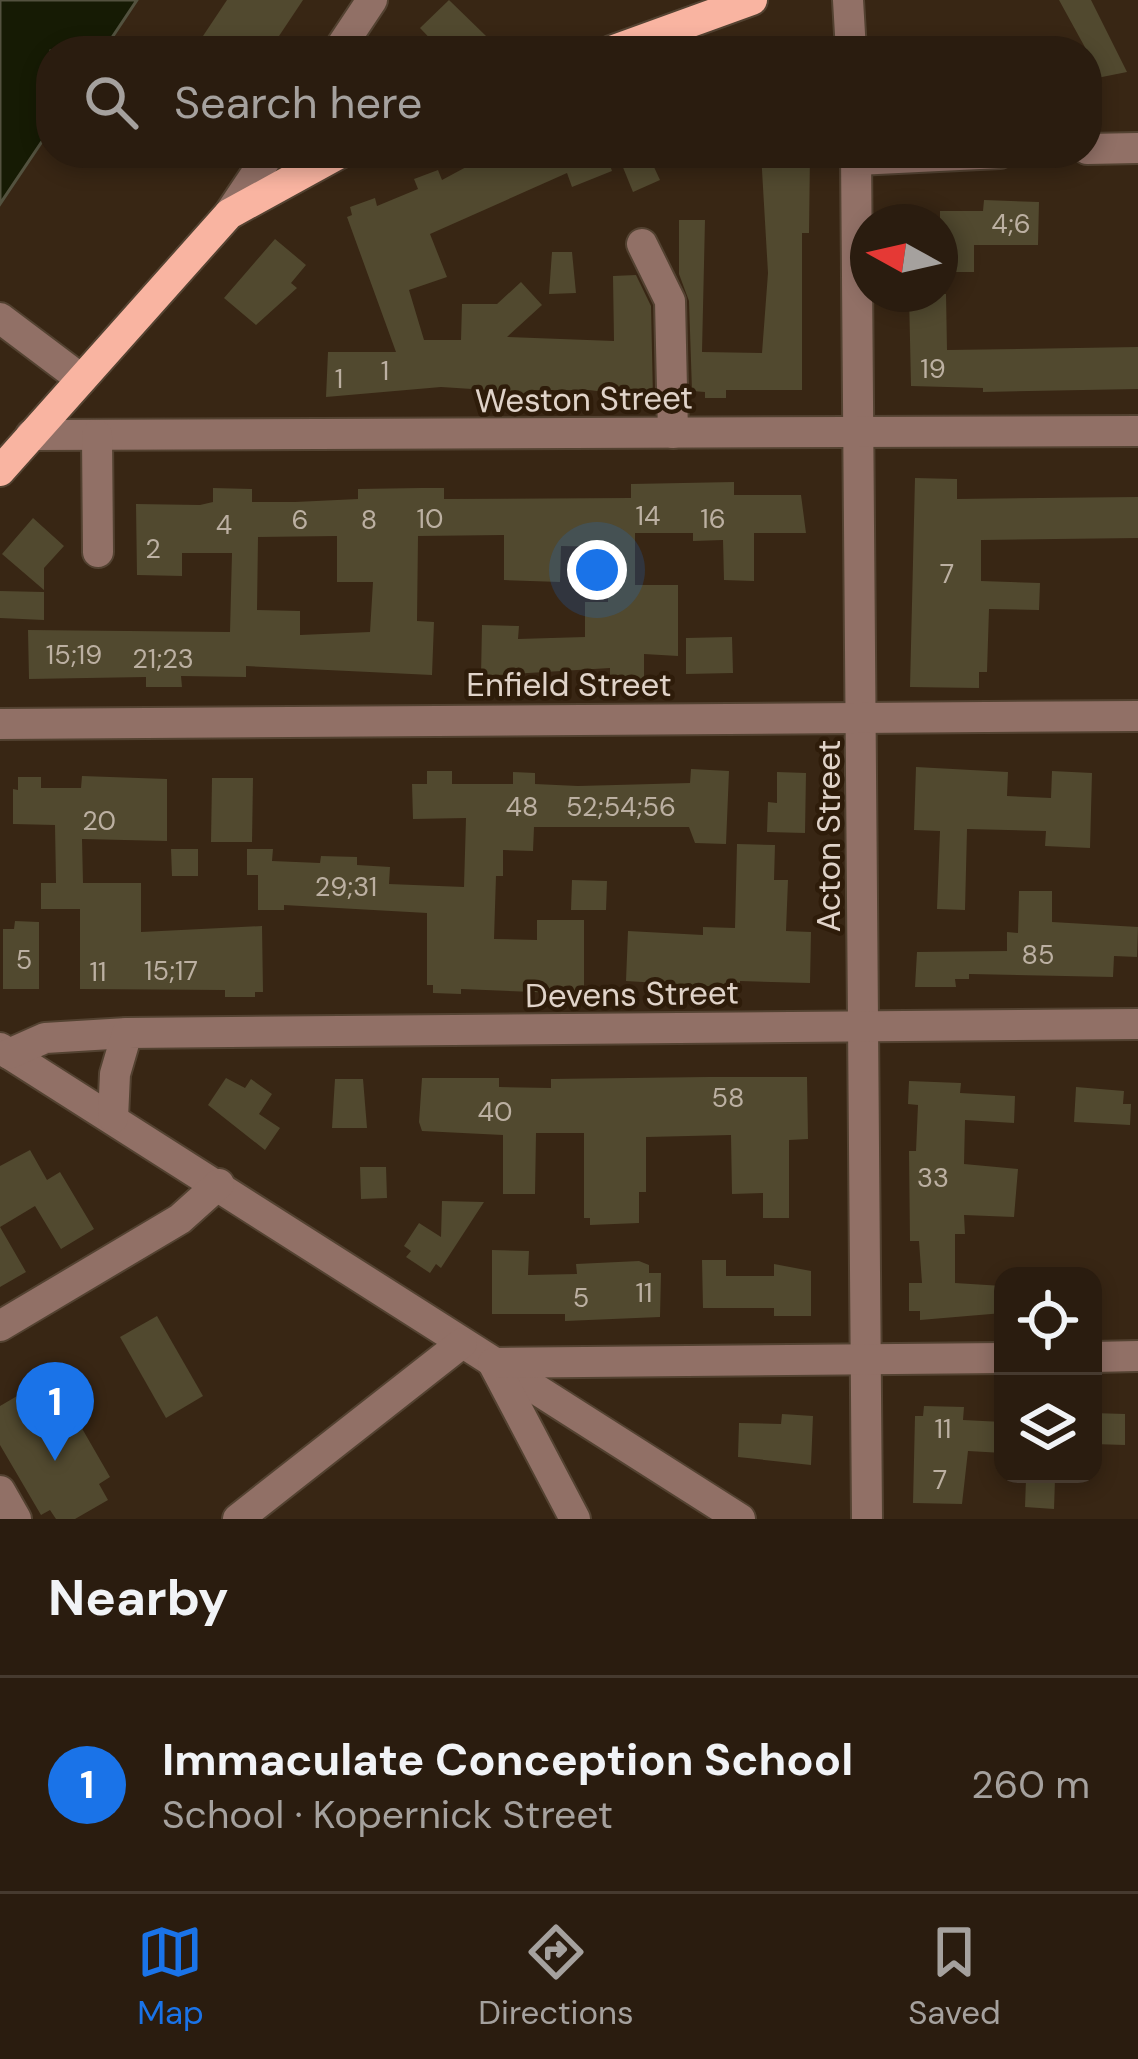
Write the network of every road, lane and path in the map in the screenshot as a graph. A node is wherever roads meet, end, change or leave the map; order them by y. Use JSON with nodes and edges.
{"nodes":[{"id":1,"x":372,"y":0,"type":"edge"},
{"id":2,"x":752,"y":0,"type":"edge"},
{"id":3,"x":848,"y":0,"type":"edge"},
{"id":4,"x":680,"y":12,"type":"edge"},
{"id":5,"x":348,"y":36,"type":"edge"},
{"id":6,"x":638,"y":36,"type":"edge"},
{"id":7,"x":849,"y":36,"type":"edge"},
{"id":8,"x":1138,"y":148,"type":"edge"},
{"id":9,"x":1102,"y":149,"type":"edge"},
{"id":10,"x":260,"y":168,"type":"edge"},
{"id":11,"x":313,"y":168,"type":"edge"},
{"id":12,"x":856,"y":168,"type":"edge"},
{"id":13,"x":229,"y":214,"type":"junction"},
{"id":14,"x":642,"y":244,"type":"dead end"},
{"id":15,"x":0,"y":318,"type":"edge"},
{"id":16,"x":81,"y":379,"type":"junction"},
{"id":17,"x":1138,"y":431,"type":"edge"},
{"id":18,"x":673,"y":433,"type":"junction"},
{"id":19,"x":860,"y":433,"type":"junction"},
{"id":20,"x":31,"y":435,"type":"junction"},
{"id":21,"x":97,"y":435,"type":"junction"},
{"id":22,"x":0,"y":471,"type":"edge"},
{"id":23,"x":98,"y":552,"type":"dead end"},
{"id":24,"x":1138,"y":716,"type":"edge"},
{"id":25,"x":863,"y":721,"type":"junction"},
{"id":26,"x":0,"y":724,"type":"edge"},
{"id":27,"x":1138,"y":1024,"type":"edge"},
{"id":28,"x":865,"y":1028,"type":"junction"},
{"id":29,"x":127,"y":1033,"type":"junction"},
{"id":30,"x":4,"y":1051,"type":"edge"},
{"id":31,"x":113,"y":1118,"type":"junction"},
{"id":32,"x":219,"y":1184,"type":"junction"},
{"id":33,"x":0,"y":1325,"type":"edge"},
{"id":34,"x":463,"y":1343,"type":"junction"},
{"id":35,"x":1138,"y":1356,"type":"edge"},
{"id":36,"x":1102,"y":1357,"type":"edge"},
{"id":37,"x":994,"y":1358,"type":"edge"},
{"id":38,"x":865,"y":1360,"type":"junction"},
{"id":39,"x":493,"y":1363,"type":"junction"},
{"id":40,"x":0,"y":1492,"type":"edge"},
{"id":41,"x":16,"y":1519,"type":"edge"},
{"id":42,"x":238,"y":1519,"type":"edge"},
{"id":43,"x":575,"y":1519,"type":"edge"},
{"id":44,"x":740,"y":1519,"type":"edge"},
{"id":45,"x":867,"y":1519,"type":"edge"}],
"edges":[{"from":1,"to":5,"type":"street"},
{"from":2,"to":4,"type":"main road"},
{"from":3,"to":7,"type":"street"},
{"from":4,"to":6,"type":"main road"},
{"from":8,"to":9,"type":"street"},
{"from":10,"to":13,"type":"street"},
{"from":11,"to":13,"type":"main road"},
{"from":12,"to":19,"type":"street","name":"Acton Street"},
{"from":13,"to":16,"type":"main road"},
{"from":14,"to":18,"type":"street"},
{"from":15,"to":16,"type":"street"},
{"from":16,"to":20,"type":"main road"},
{"from":17,"to":19,"type":"street","name":"Weston Street"},
{"from":18,"to":19,"type":"street","name":"Weston Street"},
{"from":18,"to":21,"type":"street","name":"Weston Street"},
{"from":19,"to":25,"type":"street","name":"Acton Street"},
{"from":20,"to":21,"type":"street","name":"Weston Street"},
{"from":20,"to":22,"type":"main road"},
{"from":21,"to":23,"type":"street"},
{"from":24,"to":25,"type":"street","name":"Enfield Street"},
{"from":25,"to":26,"type":"street","name":"Enfield Street"},
{"from":25,"to":28,"type":"street","name":"Acton Street"},
{"from":27,"to":28,"type":"street","name":"Devens Street"},
{"from":28,"to":29,"type":"street","name":"Devens Street"},
{"from":28,"to":38,"type":"street","name":"Acton Street"},
{"from":29,"to":30,"type":"street","name":"Devens Street"},
{"from":29,"to":31,"type":"street"},
{"from":30,"to":31,"type":"street"},
{"from":31,"to":32,"type":"street"},
{"from":32,"to":33,"type":"street"},
{"from":32,"to":34,"type":"street"},
{"from":34,"to":39,"type":"street"},
{"from":34,"to":42,"type":"street"},
{"from":35,"to":36,"type":"street"},
{"from":37,"to":38,"type":"street"},
{"from":38,"to":39,"type":"street"},
{"from":38,"to":45,"type":"street","name":"Acton Street"},
{"from":39,"to":43,"type":"street"},
{"from":39,"to":44,"type":"street"},
{"from":40,"to":41,"type":"street"}]}
